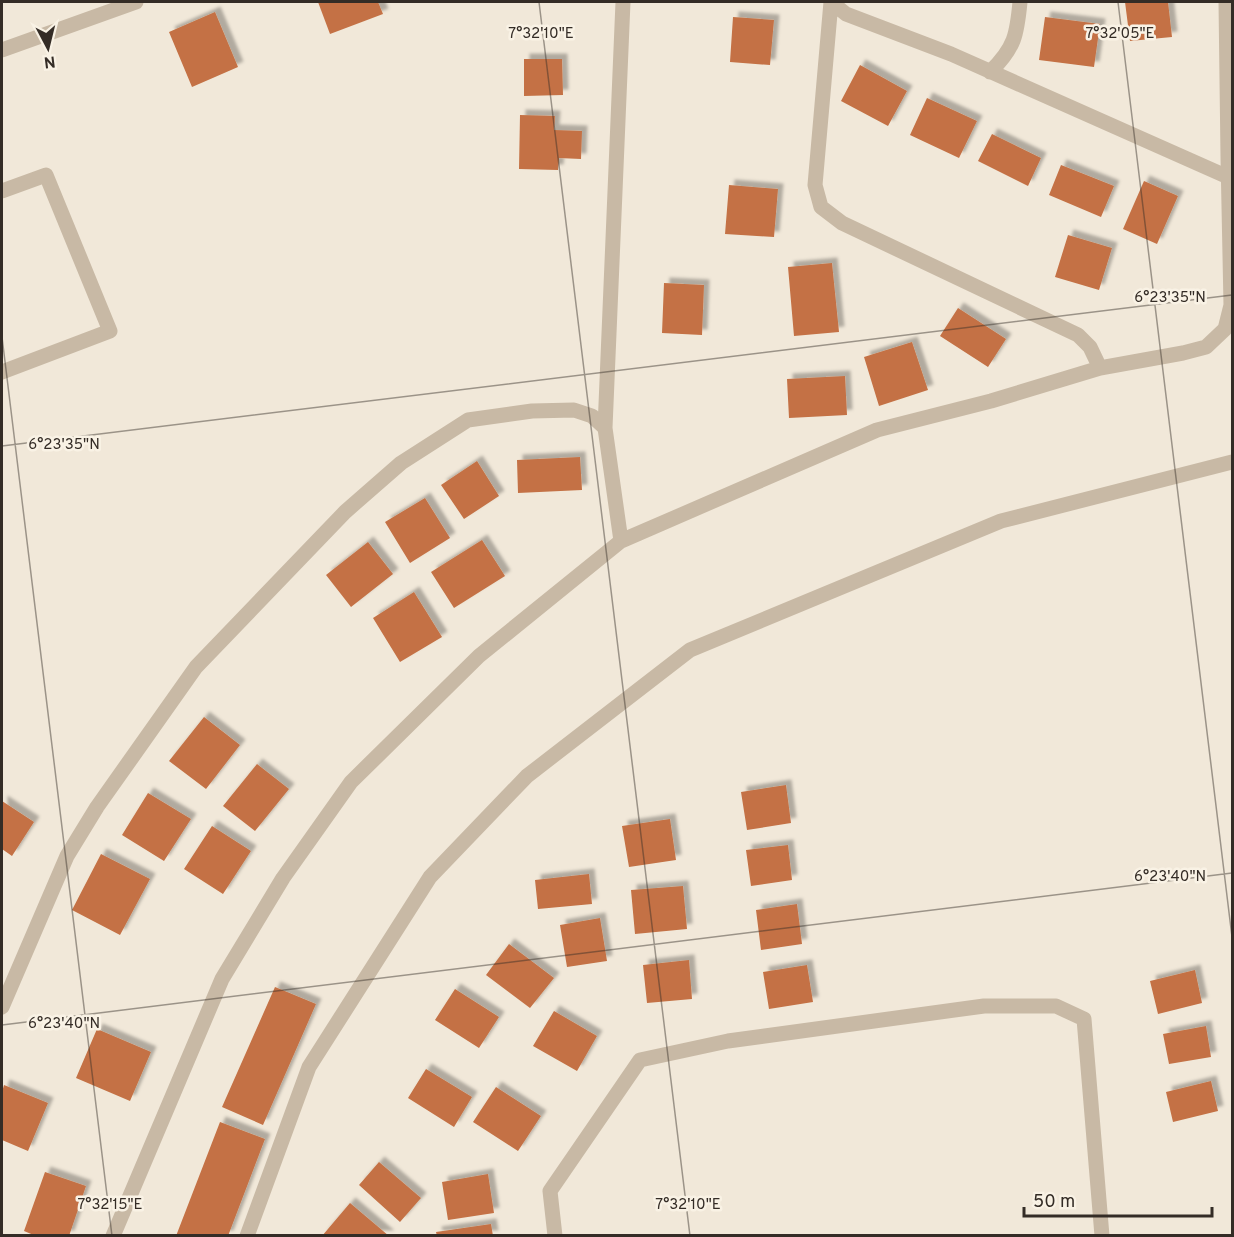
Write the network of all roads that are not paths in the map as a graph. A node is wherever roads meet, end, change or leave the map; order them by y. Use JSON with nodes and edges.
{"nodes":[{"id":1,"x":136,"y":2,"type":"edge"},
{"id":2,"x":623,"y":2,"type":"edge"},
{"id":3,"x":831,"y":2,"type":"edge"},
{"id":4,"x":1020,"y":2,"type":"edge"},
{"id":5,"x":1226,"y":2,"type":"edge"},
{"id":6,"x":2,"y":50,"type":"edge"},
{"id":7,"x":990,"y":72,"type":"junction"},
{"id":8,"x":1230,"y":158,"type":"edge"},
{"id":9,"x":1228,"y":177,"type":"junction"},
{"id":10,"x":2,"y":192,"type":"edge"},
{"id":11,"x":1100,"y":368,"type":"junction"},
{"id":12,"x":2,"y":372,"type":"edge"},
{"id":13,"x":605,"y":428,"type":"junction"},
{"id":14,"x":1232,"y":462,"type":"edge"},
{"id":15,"x":621,"y":541,"type":"junction"},
{"id":16,"x":2,"y":1007,"type":"edge"},
{"id":17,"x":113,"y":1236,"type":"edge"},
{"id":18,"x":247,"y":1236,"type":"edge"},
{"id":19,"x":555,"y":1236,"type":"edge"},
{"id":20,"x":1102,"y":1236,"type":"edge"}],
"edges":[{"from":1,"to":6,"type":"street"},
{"from":2,"to":13,"type":"street"},
{"from":3,"to":7,"type":"street"},
{"from":3,"to":11,"type":"street"},
{"from":4,"to":7,"type":"street"},
{"from":5,"to":8,"type":"street"},
{"from":7,"to":9,"type":"street"},
{"from":8,"to":9,"type":"street"},
{"from":9,"to":11,"type":"street"},
{"from":10,"to":12,"type":"street"},
{"from":11,"to":15,"type":"street"},
{"from":13,"to":15,"type":"street"},
{"from":13,"to":16,"type":"street"},
{"from":14,"to":18,"type":"street"},
{"from":15,"to":17,"type":"street"},
{"from":19,"to":20,"type":"street"}]}
